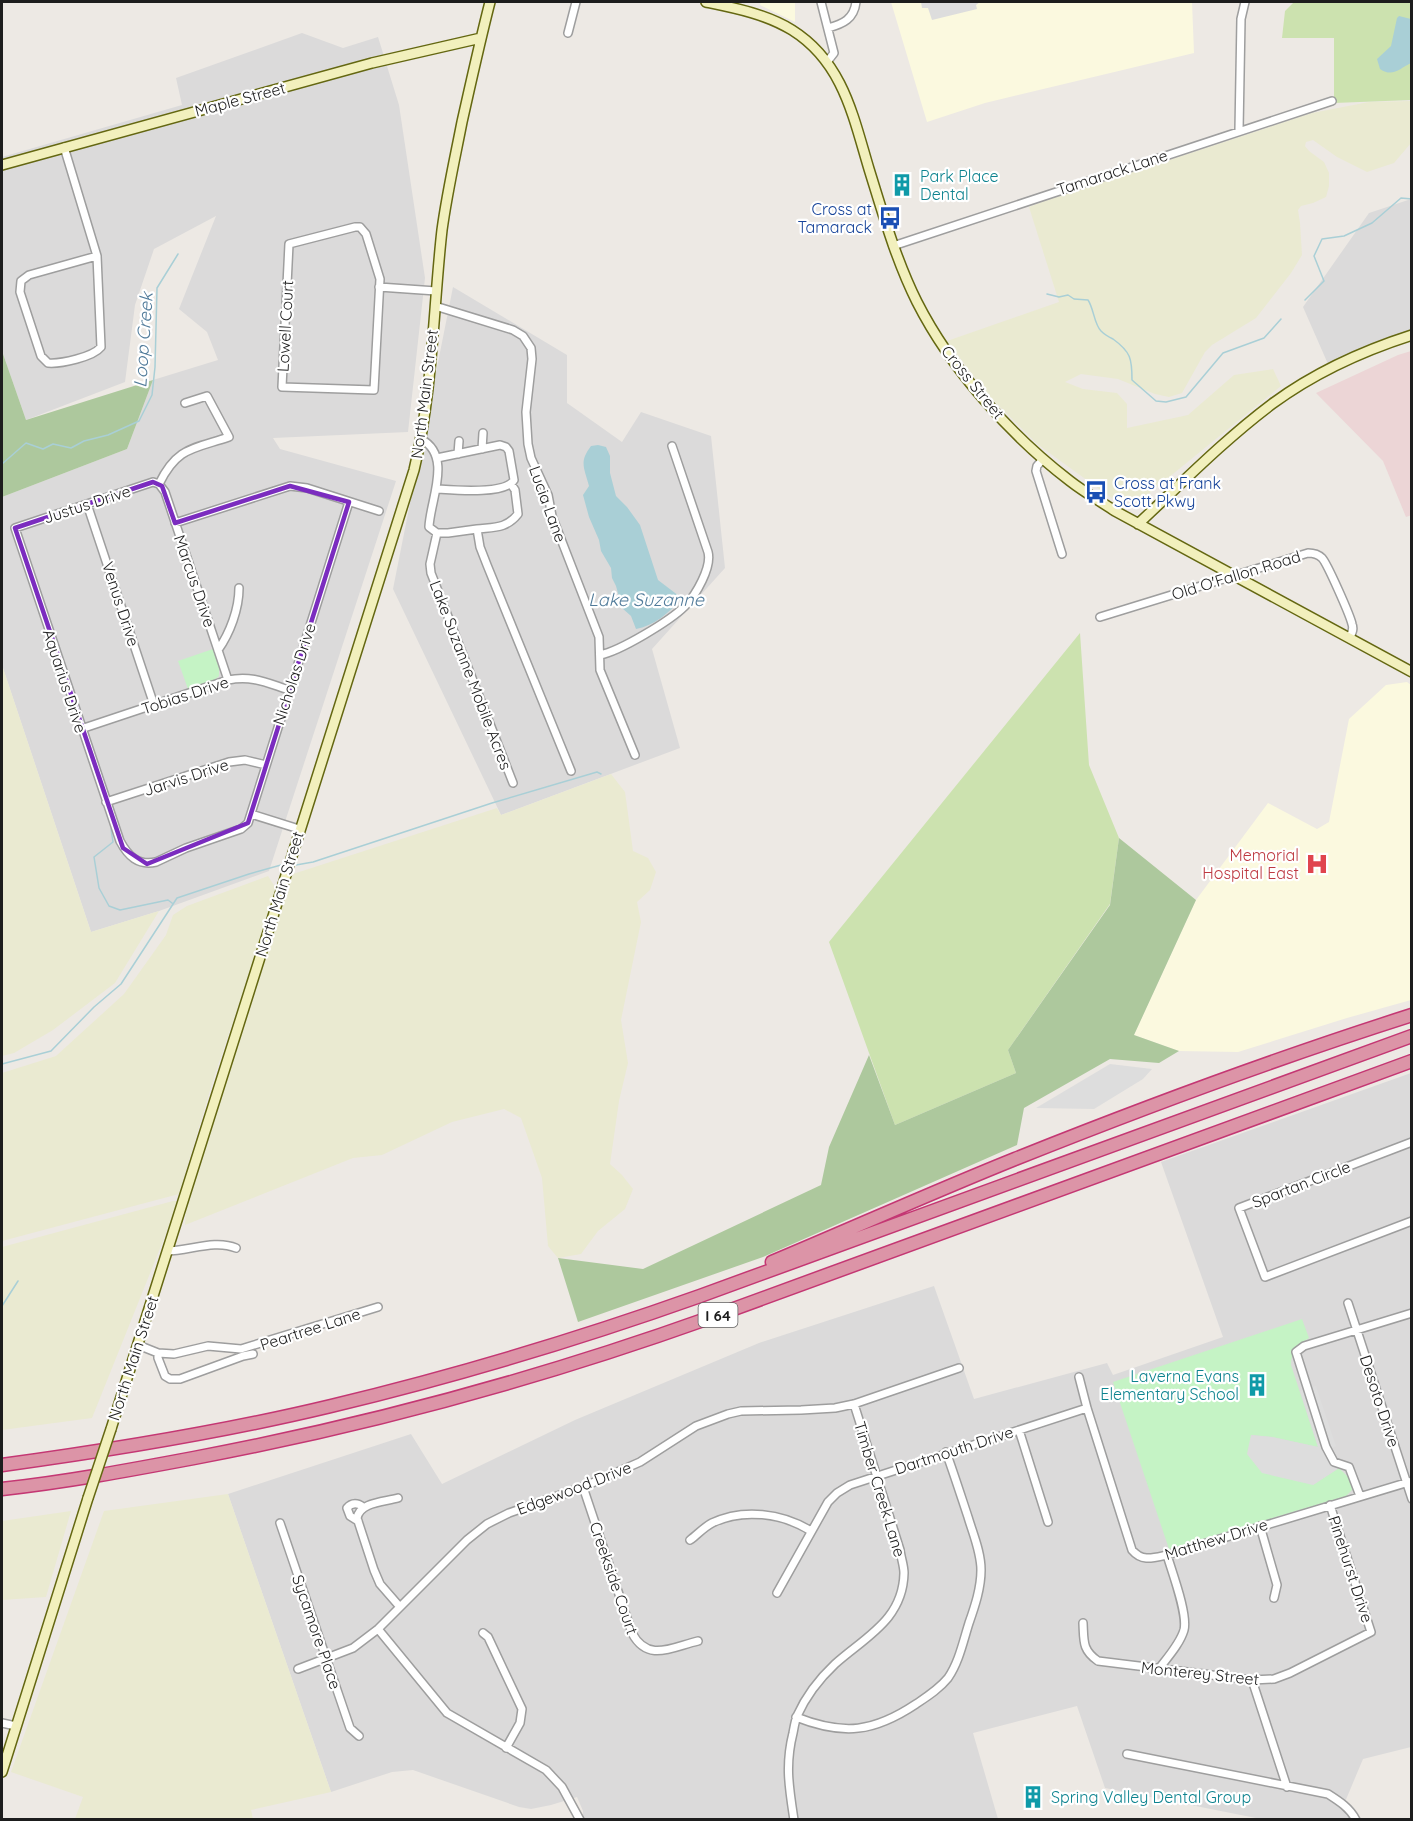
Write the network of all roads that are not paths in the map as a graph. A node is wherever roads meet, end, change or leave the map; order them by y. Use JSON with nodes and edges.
{"nodes":[{"id":1,"x":490,"y":2,"type":"edge"},
{"id":2,"x":576,"y":2,"type":"edge"},
{"id":3,"x":706,"y":2,"type":"edge"},
{"id":4,"x":821,"y":2,"type":"edge"},
{"id":5,"x":856,"y":2,"type":"edge"},
{"id":6,"x":1245,"y":2,"type":"edge"},
{"id":7,"x":828,"y":28,"type":"junction"},
{"id":8,"x":568,"y":33,"type":"dead end"},
{"id":9,"x":481,"y":38,"type":"junction"},
{"id":10,"x":827,"y":62,"type":"junction"},
{"id":11,"x":1332,"y":100,"type":"dead end"},
{"id":12,"x":1239,"y":130,"type":"junction"},
{"id":13,"x":64,"y":147,"type":"junction"},
{"id":14,"x":2,"y":165,"type":"edge"},
{"id":15,"x":893,"y":246,"type":"junction"},
{"id":16,"x":97,"y":256,"type":"junction"},
{"id":17,"x":379,"y":287,"type":"junction"},
{"id":18,"x":436,"y":291,"type":"junction"},
{"id":19,"x":435,"y":306,"type":"junction"},
{"id":20,"x":1412,"y":335,"type":"edge"},
{"id":21,"x":185,"y":403,"type":"dead end"},
{"id":22,"x":483,"y":433,"type":"dead end"},
{"id":23,"x":421,"y":439,"type":"junction"},
{"id":24,"x":512,"y":439,"type":"dead end"},
{"id":25,"x":459,"y":441,"type":"dead end"},
{"id":26,"x":672,"y":446,"type":"dead end"},
{"id":27,"x":506,"y":447,"type":"junction"},
{"id":28,"x":482,"y":448,"type":"junction"},
{"id":29,"x":458,"y":454,"type":"junction"},
{"id":30,"x":437,"y":458,"type":"junction"},
{"id":31,"x":1043,"y":459,"type":"junction"},
{"id":32,"x":159,"y":484,"type":"junction"},
{"id":33,"x":511,"y":484,"type":"junction"},
{"id":34,"x":437,"y":489,"type":"junction"},
{"id":35,"x":349,"y":502,"type":"junction"},
{"id":36,"x":87,"y":504,"type":"junction"},
{"id":37,"x":379,"y":511,"type":"dead end"},
{"id":38,"x":175,"y":523,"type":"junction"},
{"id":39,"x":1138,"y":524,"type":"junction"},
{"id":40,"x":15,"y":528,"type":"joint"},
{"id":41,"x":477,"y":529,"type":"junction"},
{"id":42,"x":437,"y":533,"type":"junction"},
{"id":43,"x":1062,"y":554,"type":"dead end"},
{"id":44,"x":1234,"y":576,"type":"junction"},
{"id":45,"x":239,"y":588,"type":"dead end"},
{"id":46,"x":1100,"y":616,"type":"dead end"},
{"id":47,"x":1350,"y":638,"type":"junction"},
{"id":48,"x":218,"y":650,"type":"junction"},
{"id":49,"x":600,"y":655,"type":"junction"},
{"id":50,"x":1412,"y":672,"type":"edge"},
{"id":51,"x":228,"y":680,"type":"junction"},
{"id":52,"x":289,"y":690,"type":"junction"},
{"id":53,"x":154,"y":705,"type":"junction"},
{"id":54,"x":81,"y":729,"type":"junction"},
{"id":55,"x":635,"y":755,"type":"dead end"},
{"id":56,"x":266,"y":765,"type":"junction"},
{"id":57,"x":571,"y":771,"type":"dead end"},
{"id":58,"x":513,"y":783,"type":"dead end"},
{"id":59,"x":106,"y":802,"type":"junction"},
{"id":60,"x":251,"y":814,"type":"junction"},
{"id":61,"x":299,"y":829,"type":"junction"},
{"id":62,"x":1412,"y":1015,"type":"edge"},
{"id":63,"x":1412,"y":1036,"type":"edge"},
{"id":64,"x":1412,"y":1061,"type":"edge"},
{"id":65,"x":1412,"y":1142,"type":"edge"},
{"id":66,"x":1412,"y":1221,"type":"edge"},
{"id":67,"x":236,"y":1248,"type":"dead end"},
{"id":68,"x":167,"y":1251,"type":"junction"},
{"id":69,"x":1348,"y":1303,"type":"dead end"},
{"id":70,"x":378,"y":1307,"type":"dead end"},
{"id":71,"x":1412,"y":1313,"type":"edge"},
{"id":72,"x":1357,"y":1330,"type":"junction"},
{"id":73,"x":583,"y":1336,"type":"junction"},
{"id":74,"x":138,"y":1345,"type":"junction"},
{"id":75,"x":158,"y":1353,"type":"junction"},
{"id":76,"x":253,"y":1354,"type":"dead end"},
{"id":77,"x":959,"y":1368,"type":"dead end"},
{"id":78,"x":1079,"y":1377,"type":"dead end"},
{"id":79,"x":854,"y":1404,"type":"junction"},
{"id":80,"x":1087,"y":1408,"type":"junction"},
{"id":81,"x":1019,"y":1430,"type":"junction"},
{"id":82,"x":946,"y":1452,"type":"junction"},
{"id":83,"x":2,"y":1465,"type":"edge"},
{"id":84,"x":876,"y":1475,"type":"junction"},
{"id":85,"x":1409,"y":1481,"type":"edge"},
{"id":86,"x":583,"y":1486,"type":"junction"},
{"id":87,"x":2,"y":1489,"type":"edge"},
{"id":88,"x":1360,"y":1496,"type":"junction"},
{"id":89,"x":398,"y":1498,"type":"dead end"},
{"id":90,"x":1412,"y":1499,"type":"edge"},
{"id":91,"x":1330,"y":1505,"type":"junction"},
{"id":92,"x":363,"y":1507,"type":"junction"},
{"id":93,"x":358,"y":1521,"type":"junction"},
{"id":94,"x":1048,"y":1522,"type":"dead end"},
{"id":95,"x":280,"y":1523,"type":"dead end"},
{"id":96,"x":1260,"y":1526,"type":"junction"},
{"id":97,"x":811,"y":1531,"type":"junction"},
{"id":98,"x":690,"y":1540,"type":"dead end"},
{"id":99,"x":1167,"y":1555,"type":"junction"},
{"id":100,"x":777,"y":1593,"type":"dead end"},
{"id":101,"x":1274,"y":1598,"type":"dead end"},
{"id":102,"x":400,"y":1607,"type":"junction"},
{"id":103,"x":1083,"y":1623,"type":"dead end"},
{"id":104,"x":378,"y":1629,"type":"junction"},
{"id":105,"x":1371,"y":1632,"type":"joint"},
{"id":106,"x":483,"y":1634,"type":"dead end"},
{"id":107,"x":698,"y":1641,"type":"dead end"},
{"id":108,"x":326,"y":1659,"type":"junction"},
{"id":109,"x":298,"y":1669,"type":"dead end"},
{"id":110,"x":1158,"y":1670,"type":"junction"},
{"id":111,"x":1252,"y":1680,"type":"junction"},
{"id":112,"x":796,"y":1717,"type":"junction"},
{"id":113,"x":2,"y":1723,"type":"edge"},
{"id":114,"x":16,"y":1726,"type":"junction"},
{"id":115,"x":359,"y":1737,"type":"dead end"},
{"id":116,"x":506,"y":1748,"type":"junction"},
{"id":117,"x":1128,"y":1754,"type":"dead end"},
{"id":118,"x":2,"y":1772,"type":"edge"},
{"id":119,"x":1287,"y":1787,"type":"junction"},
{"id":120,"x":575,"y":1809,"type":"junction"},
{"id":121,"x":572,"y":1820,"type":"edge"},
{"id":122,"x":580,"y":1820,"type":"edge"},
{"id":123,"x":794,"y":1820,"type":"edge"},
{"id":124,"x":1356,"y":1820,"type":"edge"}],
"edges":[{"from":1,"to":9,"type":"main road","name":"North Main Street"},
{"from":2,"to":8,"type":"street"},
{"from":3,"to":10,"type":"main road","name":"Cross Street"},
{"from":4,"to":7,"type":"street"},
{"from":5,"to":7,"type":"street"},
{"from":6,"to":12,"type":"street"},
{"from":7,"to":10,"type":"street"},
{"from":9,"to":13,"type":"main road","name":"Maple Street"},
{"from":9,"to":18,"type":"main road","name":"North Main Street"},
{"from":10,"to":15,"type":"main road","name":"Cross Street"},
{"from":11,"to":12,"type":"street","name":"Tamarack Lane"},
{"from":12,"to":15,"type":"street","name":"Tamarack Lane"},
{"from":13,"to":14,"type":"main road","name":"Maple Street"},
{"from":13,"to":16,"type":"street"},
{"from":15,"to":31,"type":"main road","name":"Cross Street"},
{"from":16,"to":16,"type":"street"},
{"from":17,"to":17,"type":"street","name":"Lowell Court"},
{"from":17,"to":18,"type":"street"},
{"from":18,"to":19,"type":"main road","name":"North Main Street"},
{"from":19,"to":23,"type":"main road","name":"North Main Street"},
{"from":19,"to":49,"type":"street","name":"Lucia Lane"},
{"from":20,"to":39,"type":"main road"},
{"from":21,"to":32,"type":"street"},
{"from":22,"to":28,"type":"street"},
{"from":23,"to":30,"type":"street"},
{"from":23,"to":61,"type":"main road","name":"North Main Street"},
{"from":24,"to":27,"type":"street"},
{"from":25,"to":29,"type":"street"},
{"from":26,"to":49,"type":"street"},
{"from":27,"to":28,"type":"street"},
{"from":27,"to":33,"type":"street"},
{"from":28,"to":29,"type":"street"},
{"from":29,"to":30,"type":"street"},
{"from":30,"to":34,"type":"street","name":"Lake Suzanne Mobile Acres"},
{"from":31,"to":39,"type":"main road","name":"Cross Street"},
{"from":31,"to":43,"type":"street"},
{"from":32,"to":36,"type":"street","name":"Justus Drive"},
{"from":32,"to":38,"type":"street","name":"Marcus Drive"},
{"from":33,"to":34,"type":"street"},
{"from":33,"to":41,"type":"street"},
{"from":34,"to":42,"type":"street","name":"Lake Suzanne Mobile Acres"},
{"from":35,"to":37,"type":"street"},
{"from":35,"to":38,"type":"street"},
{"from":35,"to":52,"type":"street","name":"Nicholas Drive"},
{"from":36,"to":40,"type":"street","name":"Justus Drive"},
{"from":36,"to":53,"type":"street","name":"Venus Drive"},
{"from":38,"to":48,"type":"street","name":"Marcus Drive"},
{"from":39,"to":44,"type":"main road","name":"Cross Street"},
{"from":40,"to":54,"type":"street","name":"Aquarius Drive"},
{"from":41,"to":42,"type":"street"},
{"from":41,"to":57,"type":"street"},
{"from":42,"to":58,"type":"street","name":"Lake Suzanne Mobile Acres"},
{"from":44,"to":46,"type":"street","name":"Old O'Fallon Road"},
{"from":44,"to":47,"type":"main road","name":"Cross Street"},
{"from":44,"to":47,"type":"street","name":"Old O'Fallon Road"},
{"from":45,"to":48,"type":"street"},
{"from":47,"to":50,"type":"main road","name":"Cross Street"},
{"from":48,"to":51,"type":"street","name":"Marcus Drive"},
{"from":49,"to":55,"type":"street","name":"Lucia Lane"},
{"from":51,"to":52,"type":"street","name":"Tobias Drive"},
{"from":51,"to":53,"type":"street","name":"Tobias Drive"},
{"from":52,"to":56,"type":"street","name":"Nicholas Drive"},
{"from":53,"to":54,"type":"street","name":"Tobias Drive"},
{"from":54,"to":59,"type":"street","name":"Aquarius Drive"},
{"from":56,"to":59,"type":"street","name":"Jarvis Drive"},
{"from":56,"to":60,"type":"street","name":"Nicholas Drive"},
{"from":59,"to":60,"type":"street","name":"Aquarius Drive"},
{"from":60,"to":61,"type":"street"},
{"from":61,"to":68,"type":"main road","name":"North Main Street"},
{"from":62,"to":73,"type":"highway"},
{"from":63,"to":73,"type":"highway","number":"I 64"},
{"from":64,"to":87,"type":"highway","number":"I 64"},
{"from":65,"to":66,"type":"street","name":"Spartan Circle"},
{"from":67,"to":68,"type":"street"},
{"from":68,"to":74,"type":"main road","name":"North Main Street"},
{"from":69,"to":72,"type":"street","name":"Desoto Drive"},
{"from":70,"to":75,"type":"street","name":"Peartree Lane"},
{"from":71,"to":72,"type":"street"},
{"from":72,"to":85,"type":"street","name":"Desoto Drive"},
{"from":72,"to":88,"type":"street"},
{"from":73,"to":83,"type":"highway","number":"I 64"},
{"from":74,"to":75,"type":"street"},
{"from":74,"to":114,"type":"main road","name":"North Main Street","bridge":true},
{"from":75,"to":76,"type":"street","name":"Peartree Lane"},
{"from":77,"to":79,"type":"street","name":"Edgewood Drive"},
{"from":78,"to":80,"type":"street"},
{"from":79,"to":84,"type":"street","name":"Timber Creek Lane"},
{"from":79,"to":86,"type":"street","name":"Edgewood Drive"},
{"from":80,"to":81,"type":"street","name":"Dartmouth Drive"},
{"from":80,"to":99,"type":"street","name":"Matthew Drive"},
{"from":81,"to":82,"type":"street","name":"Dartmouth Drive"},
{"from":81,"to":94,"type":"street"},
{"from":82,"to":84,"type":"street","name":"Dartmouth Drive"},
{"from":82,"to":112,"type":"street"},
{"from":84,"to":97,"type":"street","name":"Dartmouth Drive"},
{"from":84,"to":112,"type":"street","name":"Timber Creek Lane"},
{"from":85,"to":88,"type":"street","name":"Matthew Drive"},
{"from":85,"to":90,"type":"street","name":"Desoto Drive"},
{"from":86,"to":102,"type":"street","name":"Edgewood Drive"},
{"from":86,"to":107,"type":"street","name":"Creekside Court"},
{"from":88,"to":91,"type":"street","name":"Matthew Drive"},
{"from":89,"to":92,"type":"street"},
{"from":91,"to":96,"type":"street","name":"Matthew Drive"},
{"from":91,"to":105,"type":"street","name":"Pinehurst Drive"},
{"from":92,"to":93,"type":"street"},
{"from":92,"to":93,"type":"street"},
{"from":93,"to":102,"type":"street"},
{"from":95,"to":108,"type":"street","name":"Sycamore Place"},
{"from":96,"to":99,"type":"street","name":"Matthew Drive"},
{"from":96,"to":101,"type":"street"},
{"from":97,"to":98,"type":"street"},
{"from":97,"to":100,"type":"street","name":"Dartmouth Drive"},
{"from":99,"to":110,"type":"street"},
{"from":102,"to":104,"type":"street","name":"Edgewood Drive"},
{"from":103,"to":110,"type":"street","name":"Monterey Street"},
{"from":104,"to":108,"type":"street","name":"Edgewood Drive"},
{"from":104,"to":116,"type":"street"},
{"from":105,"to":111,"type":"street","name":"Monterey Street"},
{"from":106,"to":116,"type":"street"},
{"from":108,"to":109,"type":"street","name":"Edgewood Drive"},
{"from":108,"to":115,"type":"street","name":"Sycamore Place"},
{"from":110,"to":111,"type":"street","name":"Monterey Street"},
{"from":111,"to":119,"type":"street"},
{"from":112,"to":123,"type":"street","name":"Timber Creek Lane"},
{"from":113,"to":114,"type":"street"},
{"from":114,"to":118,"type":"main road","name":"North Main Street"},
{"from":116,"to":120,"type":"street"},
{"from":117,"to":119,"type":"street"},
{"from":119,"to":124,"type":"street"},
{"from":120,"to":121,"type":"street"},
{"from":120,"to":122,"type":"street"}]}
